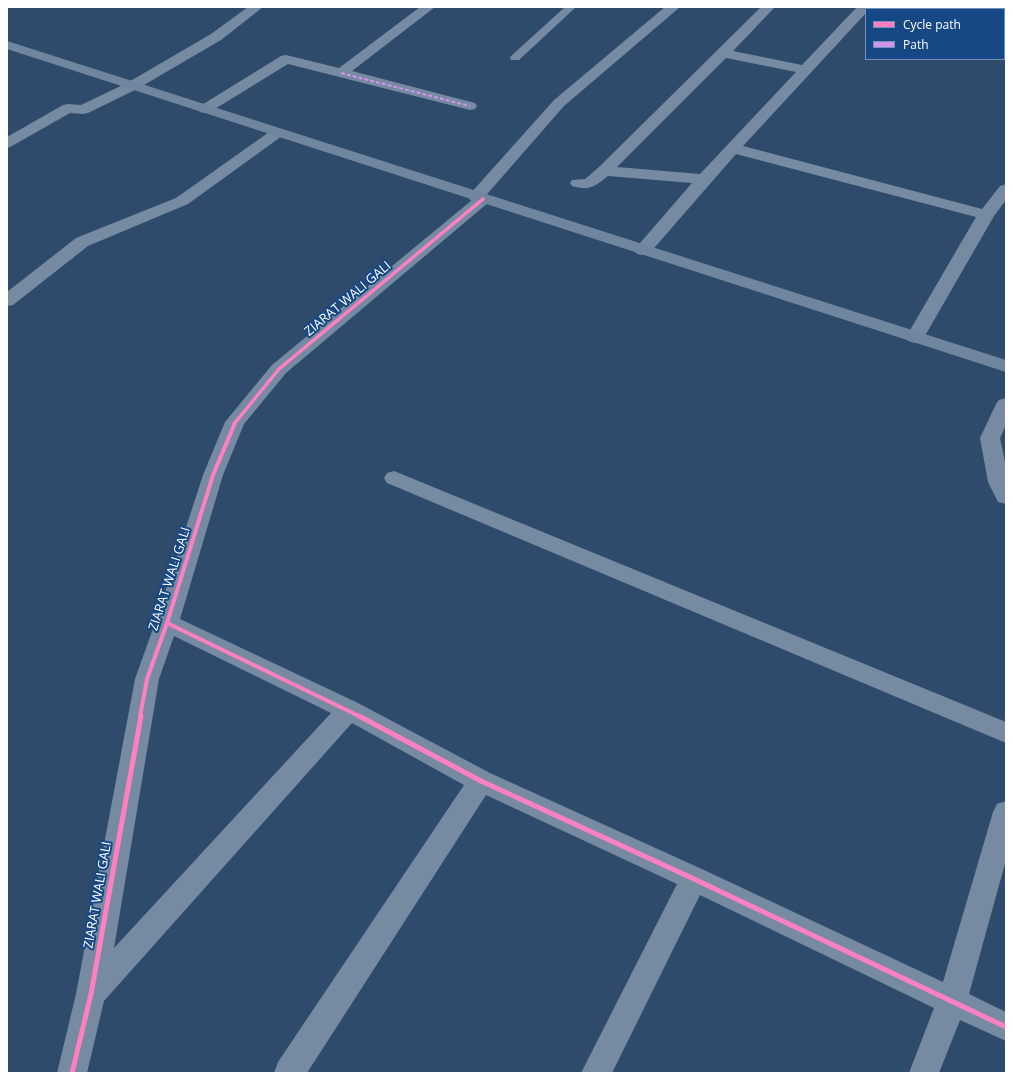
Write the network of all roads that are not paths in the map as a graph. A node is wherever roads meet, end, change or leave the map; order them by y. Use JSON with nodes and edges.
{"nodes":[{"id":1,"x":256,"y":7,"type":"edge"},
{"id":2,"x":428,"y":7,"type":"edge"},
{"id":3,"x":571,"y":7,"type":"edge"},
{"id":4,"x":673,"y":7,"type":"edge"},
{"id":5,"x":768,"y":7,"type":"edge"},
{"id":6,"x":864,"y":7,"type":"edge"},
{"id":7,"x":7,"y":45,"type":"edge"},
{"id":8,"x":723,"y":53,"type":"junction"},
{"id":9,"x":515,"y":58,"type":"dead end"},
{"id":10,"x":806,"y":70,"type":"junction"},
{"id":11,"x":341,"y":73,"type":"junction"},
{"id":12,"x":132,"y":86,"type":"junction"},
{"id":13,"x":470,"y":106,"type":"dead end"},
{"id":14,"x":205,"y":109,"type":"junction"},
{"id":15,"x":277,"y":133,"type":"junction"},
{"id":16,"x":7,"y":143,"type":"edge"},
{"id":17,"x":733,"y":148,"type":"junction"},
{"id":18,"x":604,"y":171,"type":"junction"},
{"id":19,"x":704,"y":179,"type":"junction"},
{"id":20,"x":578,"y":183,"type":"dead end"},
{"id":21,"x":1006,"y":189,"type":"edge"},
{"id":22,"x":480,"y":198,"type":"junction"},
{"id":23,"x":986,"y":215,"type":"junction"},
{"id":24,"x":643,"y":250,"type":"junction"},
{"id":25,"x":7,"y":301,"type":"edge"},
{"id":26,"x":916,"y":337,"type":"junction"},
{"id":27,"x":1006,"y":366,"type":"edge"},
{"id":28,"x":1006,"y":404,"type":"edge"},
{"id":29,"x":394,"y":478,"type":"dead end"},
{"id":30,"x":1006,"y":496,"type":"edge"},
{"id":31,"x":167,"y":623,"type":"junction"},
{"id":32,"x":349,"y":710,"type":"junction"},
{"id":33,"x":1006,"y":733,"type":"edge"},
{"id":34,"x":481,"y":781,"type":"junction"},
{"id":35,"x":1006,"y":812,"type":"edge"},
{"id":36,"x":694,"y":879,"type":"junction"},
{"id":37,"x":91,"y":994,"type":"junction"},
{"id":38,"x":952,"y":1001,"type":"junction"},
{"id":39,"x":1006,"y":1027,"type":"edge"},
{"id":40,"x":72,"y":1073,"type":"edge"},
{"id":41,"x":289,"y":1073,"type":"edge"},
{"id":42,"x":596,"y":1073,"type":"edge"},
{"id":43,"x":924,"y":1073,"type":"edge"}],
"edges":[{"from":1,"to":12,"type":"street"},
{"from":2,"to":11,"type":"street"},
{"from":3,"to":9,"type":"lane"},
{"from":4,"to":22,"type":"street","name":"ZIARAT WALI GALI"},
{"from":5,"to":8,"type":"street"},
{"from":6,"to":10,"type":"street"},
{"from":7,"to":12,"type":"main road"},
{"from":8,"to":10,"type":"street"},
{"from":8,"to":18,"type":"street"},
{"from":10,"to":17,"type":"street"},
{"from":11,"to":13,"type":"street"},
{"from":11,"to":14,"type":"street"},
{"from":12,"to":14,"type":"main road"},
{"from":12,"to":16,"type":"street"},
{"from":14,"to":15,"type":"main road"},
{"from":15,"to":22,"type":"main road"},
{"from":15,"to":25,"type":"street"},
{"from":17,"to":19,"type":"street"},
{"from":17,"to":23,"type":"street"},
{"from":18,"to":19,"type":"street"},
{"from":18,"to":20,"type":"street"},
{"from":19,"to":24,"type":"street"},
{"from":21,"to":23,"type":"street"},
{"from":22,"to":24,"type":"main road"},
{"from":22,"to":31,"type":"street","name":"ZIARAT WALI GALI"},
{"from":23,"to":26,"type":"street"},
{"from":24,"to":26,"type":"main road"},
{"from":26,"to":27,"type":"main road"},
{"from":28,"to":30,"type":"street"},
{"from":29,"to":33,"type":"street"},
{"from":31,"to":32,"type":"street"},
{"from":31,"to":37,"type":"street","name":"ZIARAT WALI GALI"},
{"from":32,"to":34,"type":"street"},
{"from":32,"to":37,"type":"street"},
{"from":34,"to":36,"type":"street"},
{"from":34,"to":41,"type":"street"},
{"from":35,"to":38,"type":"street"},
{"from":36,"to":38,"type":"street"},
{"from":36,"to":42,"type":"street"},
{"from":37,"to":40,"type":"street","name":"ZIARAT WALI GALI"},
{"from":38,"to":39,"type":"street"},
{"from":38,"to":43,"type":"street"}]}
